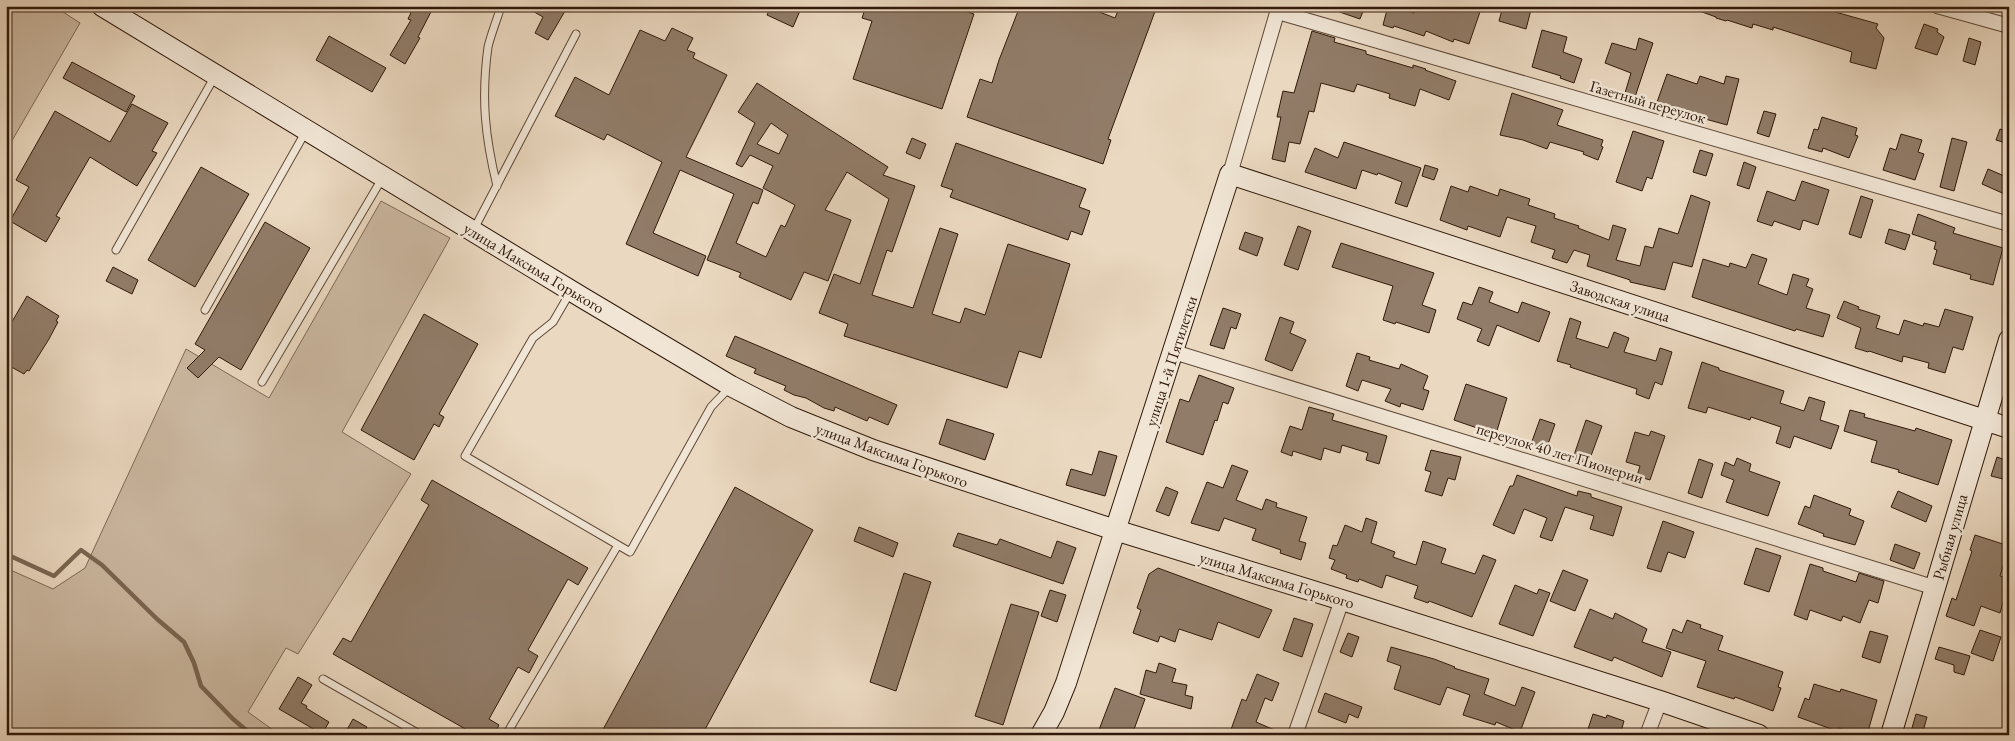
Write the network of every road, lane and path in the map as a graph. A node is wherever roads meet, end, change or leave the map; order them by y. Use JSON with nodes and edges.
{"nodes":[{"id":1,"x":102,"y":6,"type":"edge"},
{"id":2,"x":501,"y":6,"type":"edge"},
{"id":3,"x":1937,"y":6,"type":"edge"},
{"id":4,"x":1278,"y":9,"type":"edge"},
{"id":5,"x":2009,"y":26,"type":"edge"},
{"id":6,"x":576,"y":34,"type":"dead end"},
{"id":7,"x":215,"y":75,"type":"junction"},
{"id":8,"x":306,"y":130,"type":"junction"},
{"id":9,"x":1230,"y":174,"type":"junction"},
{"id":10,"x":383,"y":177,"type":"junction"},
{"id":11,"x":497,"y":186,"type":"junction"},
{"id":12,"x":2009,"y":224,"type":"edge"},
{"id":13,"x":473,"y":232,"type":"junction"},
{"id":14,"x":116,"y":250,"type":"dead end"},
{"id":15,"x":571,"y":291,"type":"junction"},
{"id":16,"x":204,"y":310,"type":"dead end"},
{"id":17,"x":2009,"y":340,"type":"edge"},
{"id":18,"x":1174,"y":352,"type":"junction"},
{"id":19,"x":262,"y":382,"type":"dead end"},
{"id":20,"x":732,"y":386,"type":"junction"},
{"id":21,"x":1985,"y":420,"type":"junction"},
{"id":22,"x":2009,"y":428,"type":"edge"},
{"id":23,"x":1116,"y":530,"type":"junction"},
{"id":24,"x":618,"y":544,"type":"junction"},
{"id":25,"x":1936,"y":588,"type":"junction"},
{"id":26,"x":1342,"y":600,"type":"junction"},
{"id":27,"x":322,"y":679,"type":"dead end"},
{"id":28,"x":1660,"y":701,"type":"junction"},
{"id":29,"x":1054,"y":712,"type":"junction"},
{"id":30,"x":421,"y":735,"type":"edge"},
{"id":31,"x":506,"y":735,"type":"edge"},
{"id":32,"x":1041,"y":735,"type":"edge"},
{"id":33,"x":1050,"y":735,"type":"edge"},
{"id":34,"x":1295,"y":735,"type":"edge"},
{"id":35,"x":1647,"y":735,"type":"edge"},
{"id":36,"x":1759,"y":735,"type":"edge"},
{"id":37,"x":1891,"y":735,"type":"edge"}],
"edges":[{"from":1,"to":7,"type":"main road","name":"улица Максима Горького"},
{"from":2,"to":11,"type":"lane"},
{"from":3,"to":5,"type":"street"},
{"from":4,"to":9,"type":"street","name":"улица 1-й Пятилетки"},
{"from":4,"to":12,"type":"street","name":"Газетный переулок"},
{"from":6,"to":11,"type":"lane"},
{"from":7,"to":8,"type":"main road","name":"улица Максима Горького"},
{"from":7,"to":14,"type":"lane"},
{"from":8,"to":10,"type":"main road","name":"улица Максима Горького"},
{"from":8,"to":16,"type":"lane"},
{"from":9,"to":18,"type":"main road","name":"улица 1-й Пятилетки"},
{"from":9,"to":21,"type":"main road","name":"Заводская улица"},
{"from":10,"to":13,"type":"main road","name":"улица Максима Горького"},
{"from":10,"to":19,"type":"lane"},
{"from":11,"to":13,"type":"lane"},
{"from":13,"to":15,"type":"main road","name":"улица Максима Горького"},
{"from":15,"to":20,"type":"main road","name":"улица Максима Горького"},
{"from":15,"to":24,"type":"lane"},
{"from":17,"to":21,"type":"main road","name":"Рыбная улица"},
{"from":18,"to":23,"type":"main road","name":"улица 1-й Пятилетки"},
{"from":18,"to":25,"type":"street","name":"переулок 40 лет Пионерии"},
{"from":20,"to":23,"type":"main road","name":"улица Максима Горького"},
{"from":20,"to":24,"type":"lane"},
{"from":21,"to":22,"type":"main road","name":"Заводская улица"},
{"from":21,"to":25,"type":"main road","name":"Рыбная улица"},
{"from":23,"to":26,"type":"main road","name":"улица Максима Горького"},
{"from":23,"to":29,"type":"main road","name":"улица 1-й Пятилетки"},
{"from":24,"to":31,"type":"lane"},
{"from":25,"to":37,"type":"main road","name":"Рыбная улица"},
{"from":26,"to":28,"type":"main road","name":"улица Максима Горького"},
{"from":26,"to":34,"type":"street"},
{"from":27,"to":30,"type":"lane"},
{"from":28,"to":35,"type":"street"},
{"from":28,"to":36,"type":"main road","name":"улица Максима Горького"},
{"from":29,"to":32,"type":"main road","name":"улица 1-й Пятилетки"},
{"from":29,"to":33,"type":"street","name":"улица 1-й Пятилетки"}]}
